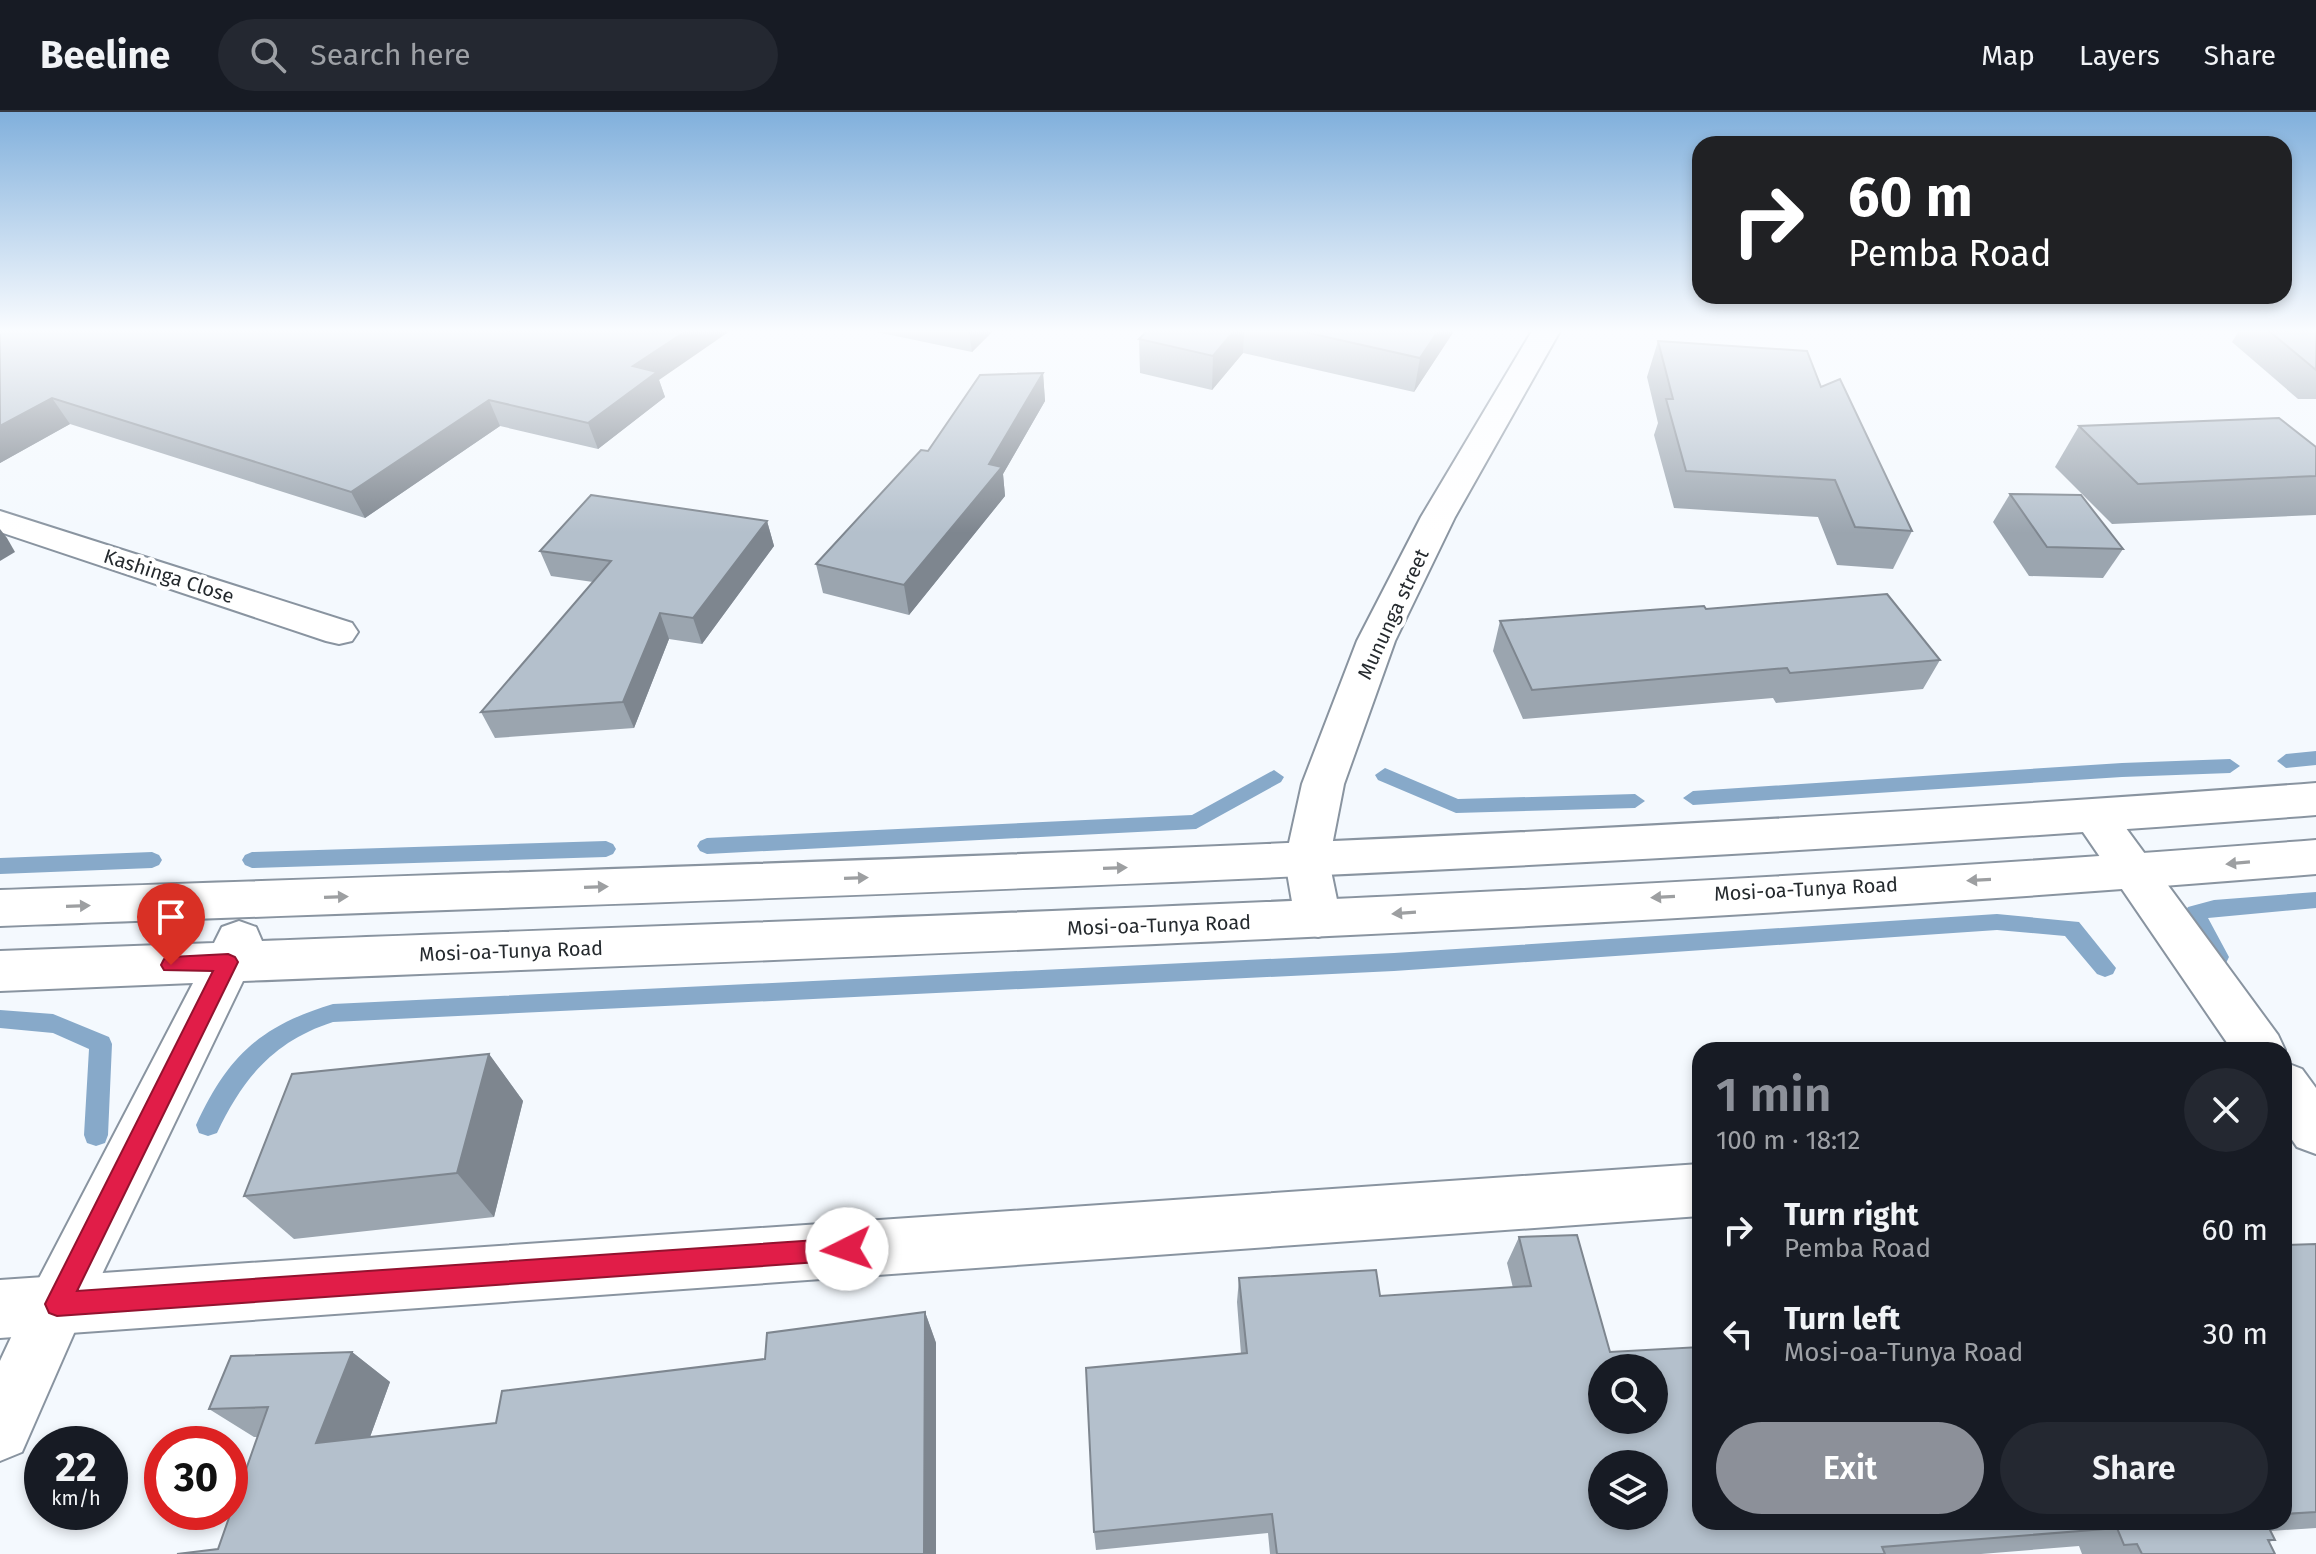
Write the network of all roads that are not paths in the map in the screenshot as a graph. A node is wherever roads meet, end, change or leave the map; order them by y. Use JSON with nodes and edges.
{"nodes":[{"id":1,"x":1507,"y":398,"type":"edge"},
{"id":2,"x":0,"y":521,"type":"edge"},
{"id":3,"x":339,"y":632,"type":"dead end"},
{"id":4,"x":2316,"y":799,"type":"edge"},
{"id":5,"x":2094,"y":816,"type":"junction"},
{"id":6,"x":2316,"y":857,"type":"edge"},
{"id":7,"x":1307,"y":861,"type":"junction"},
{"id":8,"x":2134,"y":871,"type":"junction"},
{"id":9,"x":258,"y":900,"type":"junction"},
{"id":10,"x":0,"y":908,"type":"edge"},
{"id":11,"x":1318,"y":919,"type":"junction"},
{"id":12,"x":228,"y":962,"type":"junction"},
{"id":13,"x":0,"y":971,"type":"edge"},
{"id":14,"x":2254,"y":1042,"type":"edge"},
{"id":15,"x":2292,"y":1096,"type":"edge"},
{"id":16,"x":2316,"y":1130,"type":"edge"},
{"id":17,"x":2316,"y":1147,"type":"edge"},
{"id":18,"x":2292,"y":1148,"type":"edge"},
{"id":19,"x":1692,"y":1191,"type":"edge"},
{"id":20,"x":57,"y":1304,"type":"junction"},
{"id":21,"x":0,"y":1309,"type":"edge"},
{"id":22,"x":0,"y":1430,"type":"edge"}],
"edges":[{"from":1,"to":7,"type":"main road","name":"Mununga street"},
{"from":2,"to":3,"type":"main road","name":"Kashinga Close"},
{"from":4,"to":5,"type":"main road"},
{"from":5,"to":7,"type":"main road"},
{"from":5,"to":8,"type":"main road"},
{"from":6,"to":8,"type":"main road","name":"Mosi-oa-Tunya Road","one_way":true},
{"from":9,"to":7,"type":"main road","one_way":true},
{"from":7,"to":11,"type":"main road","name":"Mununga street"},
{"from":8,"to":11,"type":"main road","name":"Mosi-oa-Tunya Road","one_way":true},
{"from":8,"to":14,"type":"main road"},
{"from":10,"to":9,"type":"main road","one_way":true},
{"from":9,"to":12,"type":"main road"},
{"from":11,"to":12,"type":"main road","name":"Mosi-oa-Tunya Road"},
{"from":12,"to":13,"type":"main road","name":"Mosi-oa-Tunya Road"},
{"from":12,"to":20,"type":"main road"},
{"from":15,"to":16,"type":"main road"},
{"from":17,"to":18,"type":"main road"},
{"from":19,"to":20,"type":"main road"},
{"from":20,"to":21,"type":"main road"},
{"from":20,"to":22,"type":"main road"}]}
